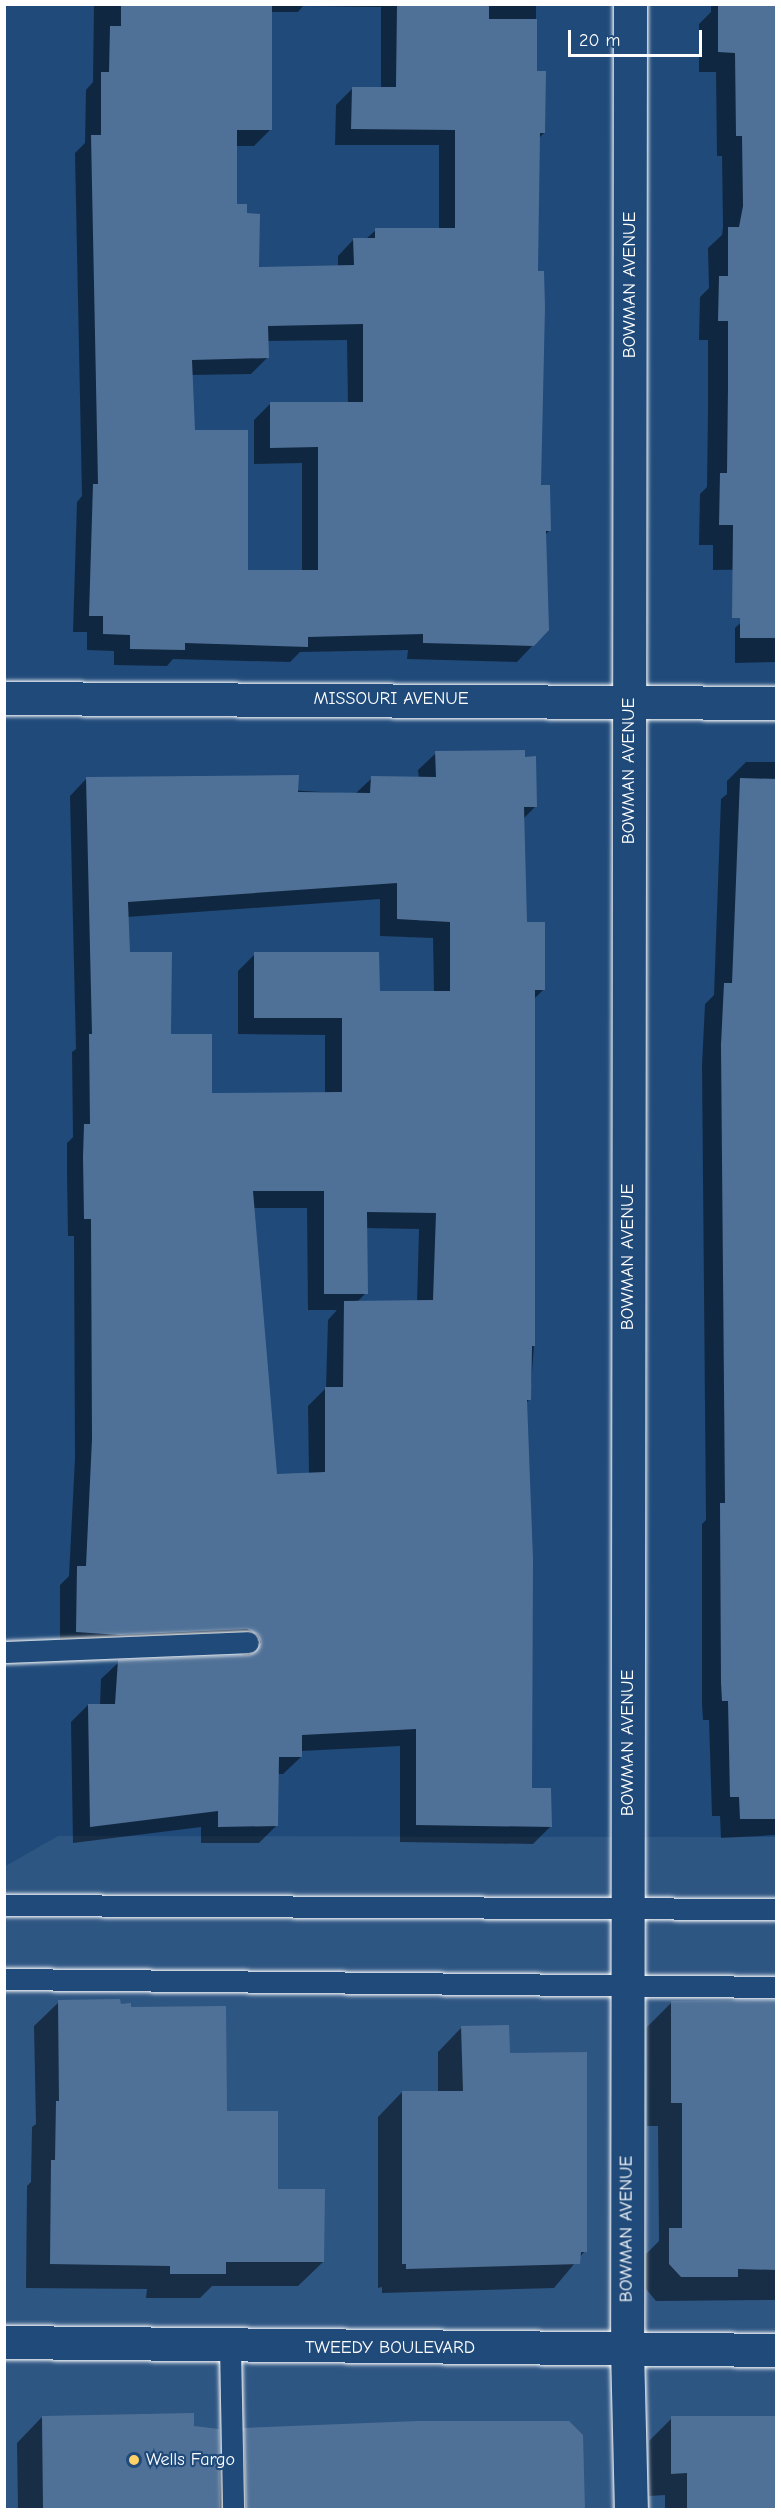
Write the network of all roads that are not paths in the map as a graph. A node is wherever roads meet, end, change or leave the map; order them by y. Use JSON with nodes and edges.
{"nodes":[{"id":1,"x":630,"y":4,"type":"edge"},
{"id":2,"x":4,"y":698,"type":"edge"},
{"id":3,"x":628,"y":700,"type":"junction"},
{"id":4,"x":777,"y":703,"type":"edge"},
{"id":5,"x":248,"y":1642,"type":"dead end"},
{"id":6,"x":4,"y":1652,"type":"edge"},
{"id":7,"x":4,"y":1905,"type":"edge"},
{"id":8,"x":627,"y":1908,"type":"junction"},
{"id":9,"x":777,"y":1909,"type":"edge"},
{"id":10,"x":4,"y":1979,"type":"edge"},
{"id":11,"x":627,"y":1984,"type":"junction"},
{"id":12,"x":777,"y":1986,"type":"edge"},
{"id":13,"x":4,"y":2342,"type":"edge"},
{"id":14,"x":230,"y":2347,"type":"junction"},
{"id":15,"x":627,"y":2349,"type":"junction"},
{"id":16,"x":777,"y":2350,"type":"edge"},
{"id":17,"x":233,"y":2510,"type":"edge"},
{"id":18,"x":631,"y":2510,"type":"edge"}],
"edges":[{"from":1,"to":3,"type":"street","name":"BOWMAN AVENUE"},
{"from":2,"to":3,"type":"street","name":"MISSOURI AVENUE"},
{"from":3,"to":4,"type":"street","name":"MISSOURI AVENUE"},
{"from":3,"to":8,"type":"street","name":"BOWMAN AVENUE"},
{"from":5,"to":6,"type":"lane"},
{"from":7,"to":8,"type":"lane"},
{"from":8,"to":9,"type":"lane"},
{"from":8,"to":11,"type":"street","name":"BOWMAN AVENUE"},
{"from":10,"to":11,"type":"lane"},
{"from":11,"to":12,"type":"lane"},
{"from":11,"to":15,"type":"street","name":"BOWMAN AVENUE"},
{"from":13,"to":14,"type":"street","name":"TWEEDY BOULEVARD"},
{"from":14,"to":15,"type":"street","name":"TWEEDY BOULEVARD"},
{"from":14,"to":17,"type":"lane"},
{"from":15,"to":16,"type":"street","name":"TWEEDY BOULEVARD"},
{"from":15,"to":18,"type":"street","name":"BOWMAN AVENUE"}]}
